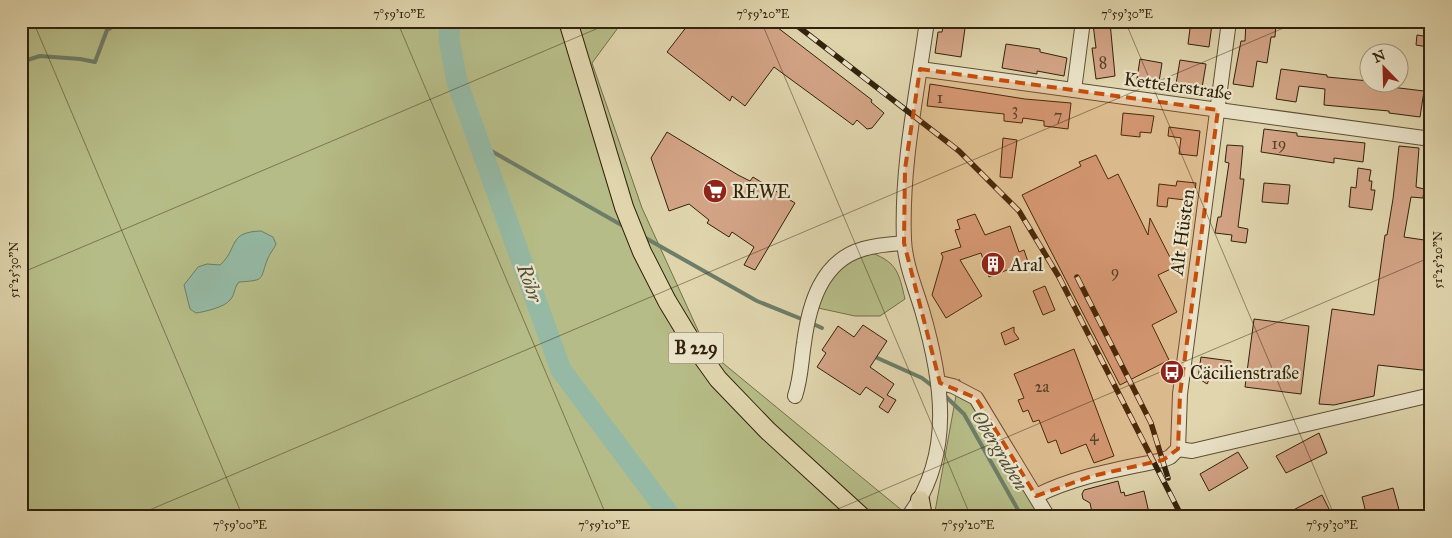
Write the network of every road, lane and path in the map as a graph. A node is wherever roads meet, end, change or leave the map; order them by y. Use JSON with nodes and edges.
{"nodes":[{"id":1,"x":568,"y":21,"type":"edge"},
{"id":2,"x":927,"y":21,"type":"edge"},
{"id":3,"x":1083,"y":21,"type":"edge"},
{"id":4,"x":1229,"y":21,"type":"edge"},
{"id":5,"x":920,"y":69,"type":"junction"},
{"id":6,"x":1074,"y":90,"type":"junction"},
{"id":7,"x":1218,"y":110,"type":"junction"},
{"id":8,"x":1431,"y":139,"type":"edge"},
{"id":9,"x":904,"y":243,"type":"junction"},
{"id":10,"x":940,"y":383,"type":"junction"},
{"id":11,"x":1431,"y":394,"type":"edge"},
{"id":12,"x":795,"y":396,"type":"dead end"},
{"id":13,"x":1178,"y":449,"type":"junction"},
{"id":14,"x":1036,"y":496,"type":"junction"},
{"id":15,"x":840,"y":498,"type":"junction"},
{"id":16,"x":922,"y":509,"type":"edge"},
{"id":17,"x":846,"y":517,"type":"edge"},
{"id":18,"x":862,"y":517,"type":"edge"},
{"id":19,"x":908,"y":517,"type":"edge"},
{"id":20,"x":1048,"y":517,"type":"edge"}],
"edges":[{"from":1,"to":15,"type":"main road","number":"B 229"},
{"from":2,"to":5,"type":"street"},
{"from":3,"to":6,"type":"street"},
{"from":4,"to":7,"type":"street","name":"Alt Hüsten"},
{"from":5,"to":6,"type":"street","name":"Kettelerstraße"},
{"from":5,"to":9,"type":"street"},
{"from":6,"to":7,"type":"street","name":"Kettelerstraße"},
{"from":7,"to":8,"type":"street","name":"Kettelerstraße"},
{"from":7,"to":13,"type":"street","name":"Alt Hüsten"},
{"from":9,"to":10,"type":"street"},
{"from":9,"to":12,"type":"street"},
{"from":10,"to":14,"type":"street"},
{"from":10,"to":16,"type":"street"},
{"from":11,"to":13,"type":"street"},
{"from":13,"to":14,"type":"street"},
{"from":14,"to":20,"type":"street"},
{"from":15,"to":17,"type":"main road"},
{"from":15,"to":18,"type":"main road","number":"B 229"},
{"from":16,"to":19,"type":"street"}]}
